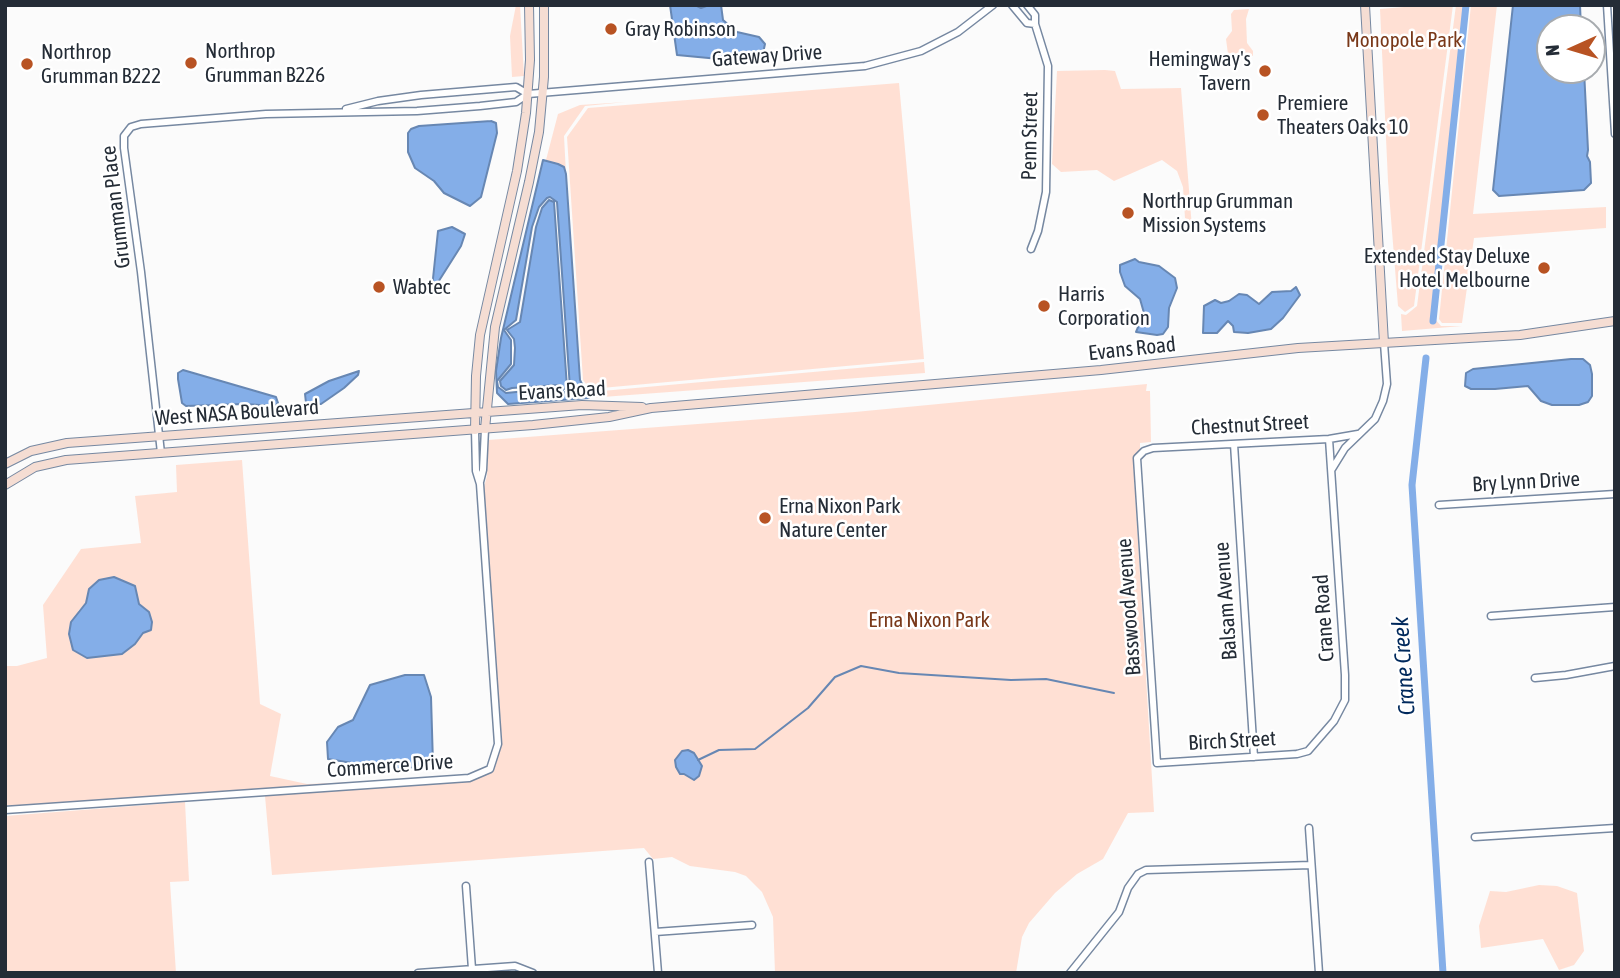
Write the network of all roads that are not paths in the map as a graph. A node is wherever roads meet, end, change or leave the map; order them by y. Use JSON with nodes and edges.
{"nodes":[{"id":1,"x":529,"y":5,"type":"edge"},
{"id":2,"x":544,"y":5,"type":"edge"},
{"id":3,"x":993,"y":5,"type":"edge"},
{"id":4,"x":1012,"y":5,"type":"edge"},
{"id":5,"x":1027,"y":5,"type":"edge"},
{"id":6,"x":1365,"y":5,"type":"edge"},
{"id":7,"x":1607,"y":5,"type":"edge"},
{"id":8,"x":1035,"y":24,"type":"junction"},
{"id":9,"x":543,"y":92,"type":"junction"},
{"id":10,"x":528,"y":94,"type":"junction"},
{"id":11,"x":341,"y":111,"type":"junction"},
{"id":12,"x":1615,"y":134,"type":"edge"},
{"id":13,"x":1031,"y":248,"type":"dead end"},
{"id":14,"x":1615,"y":321,"type":"edge"},
{"id":15,"x":1384,"y":343,"type":"junction"},
{"id":16,"x":652,"y":408,"type":"junction"},
{"id":17,"x":487,"y":413,"type":"junction"},
{"id":18,"x":475,"y":414,"type":"junction"},
{"id":19,"x":485,"y":429,"type":"junction"},
{"id":20,"x":475,"y":430,"type":"junction"},
{"id":21,"x":1358,"y":434,"type":"junction"},
{"id":22,"x":159,"y":436,"type":"junction"},
{"id":23,"x":1329,"y":439,"type":"junction"},
{"id":24,"x":1234,"y":444,"type":"junction"},
{"id":25,"x":1144,"y":451,"type":"joint"},
{"id":26,"x":162,"y":453,"type":"junction"},
{"id":27,"x":5,"y":464,"type":"edge"},
{"id":28,"x":1332,"y":471,"type":"junction"},
{"id":29,"x":480,"y":484,"type":"junction"},
{"id":30,"x":5,"y":485,"type":"edge"},
{"id":31,"x":1615,"y":494,"type":"edge"},
{"id":32,"x":1439,"y":505,"type":"dead end"},
{"id":33,"x":1615,"y":607,"type":"edge"},
{"id":34,"x":1491,"y":616,"type":"dead end"},
{"id":35,"x":1615,"y":666,"type":"edge"},
{"id":36,"x":1535,"y":678,"type":"dead end"},
{"id":37,"x":1308,"y":751,"type":"joint"},
{"id":38,"x":1254,"y":757,"type":"junction"},
{"id":39,"x":1157,"y":763,"type":"joint"},
{"id":40,"x":5,"y":810,"type":"edge"},
{"id":41,"x":1309,"y":828,"type":"dead end"},
{"id":42,"x":1615,"y":828,"type":"edge"},
{"id":43,"x":1475,"y":837,"type":"dead end"},
{"id":44,"x":649,"y":862,"type":"dead end"},
{"id":45,"x":1311,"y":865,"type":"junction"},
{"id":46,"x":466,"y":886,"type":"dead end"},
{"id":47,"x":752,"y":925,"type":"dead end"},
{"id":48,"x":654,"y":932,"type":"junction"},
{"id":49,"x":472,"y":969,"type":"junction"},
{"id":50,"x":418,"y":973,"type":"edge"},
{"id":51,"x":533,"y":973,"type":"edge"},
{"id":52,"x":657,"y":973,"type":"edge"},
{"id":53,"x":1070,"y":973,"type":"edge"},
{"id":54,"x":1318,"y":973,"type":"edge"}],
"edges":[{"from":1,"to":10,"type":"main road"},
{"from":2,"to":9,"type":"main road"},
{"from":3,"to":9,"type":"street","name":"Gateway Drive"},
{"from":4,"to":8,"type":"street"},
{"from":5,"to":8,"type":"street","name":"Penn Street"},
{"from":6,"to":15,"type":"main road"},
{"from":7,"to":12,"type":"street"},
{"from":8,"to":13,"type":"street","name":"Penn Street"},
{"from":9,"to":10,"type":"street","name":"Gateway Drive"},
{"from":9,"to":17,"type":"main road"},
{"from":10,"to":11,"type":"street","name":"Gateway Drive"},
{"from":10,"to":11,"type":"street","name":"Gateway Drive"},
{"from":10,"to":18,"type":"main road"},
{"from":11,"to":22,"type":"street","name":"Grumman Place"},
{"from":14,"to":15,"type":"main road","name":"Evans Road"},
{"from":15,"to":16,"type":"main road","name":"Evans Road"},
{"from":15,"to":21,"type":"street"},
{"from":16,"to":17,"type":"main road","name":"Evans Road"},
{"from":16,"to":19,"type":"main road","name":"Evans Road"},
{"from":17,"to":18,"type":"main road","name":"Evans Road"},
{"from":17,"to":19,"type":"main road"},
{"from":18,"to":20,"type":"main road"},
{"from":18,"to":22,"type":"main road","name":"West NASA Boulevard"},
{"from":19,"to":20,"type":"main road","name":"West NASA Boulevard"},
{"from":19,"to":29,"type":"street","name":"Commerce Drive"},
{"from":20,"to":26,"type":"main road","name":"West NASA Boulevard"},
{"from":20,"to":29,"type":"street","name":"Commerce Drive"},
{"from":21,"to":23,"type":"street","name":"Chestnut Street"},
{"from":21,"to":28,"type":"street"},
{"from":22,"to":26,"type":"street","name":"Grumman Place"},
{"from":22,"to":27,"type":"main road","name":"West NASA Boulevard"},
{"from":23,"to":24,"type":"street","name":"Chestnut Street"},
{"from":23,"to":28,"type":"street","name":"Crane Road"},
{"from":24,"to":25,"type":"street","name":"Chestnut Street"},
{"from":24,"to":38,"type":"street","name":"Balsam Avenue"},
{"from":25,"to":39,"type":"street","name":"Basswood Avenue"},
{"from":26,"to":30,"type":"main road","name":"West NASA Boulevard"},
{"from":28,"to":37,"type":"street","name":"Crane Road"},
{"from":29,"to":40,"type":"street","name":"Commerce Drive"},
{"from":31,"to":32,"type":"street","name":"Bry Lynn Drive"},
{"from":33,"to":34,"type":"street"},
{"from":35,"to":36,"type":"street"},
{"from":37,"to":38,"type":"street","name":"Birch Street"},
{"from":38,"to":39,"type":"street","name":"Birch Street"},
{"from":41,"to":45,"type":"street"},
{"from":42,"to":43,"type":"street"},
{"from":44,"to":48,"type":"street"},
{"from":45,"to":53,"type":"street"},
{"from":45,"to":54,"type":"street"},
{"from":46,"to":49,"type":"street"},
{"from":47,"to":48,"type":"street"},
{"from":48,"to":52,"type":"street"},
{"from":49,"to":50,"type":"street"},
{"from":49,"to":51,"type":"street"}]}
